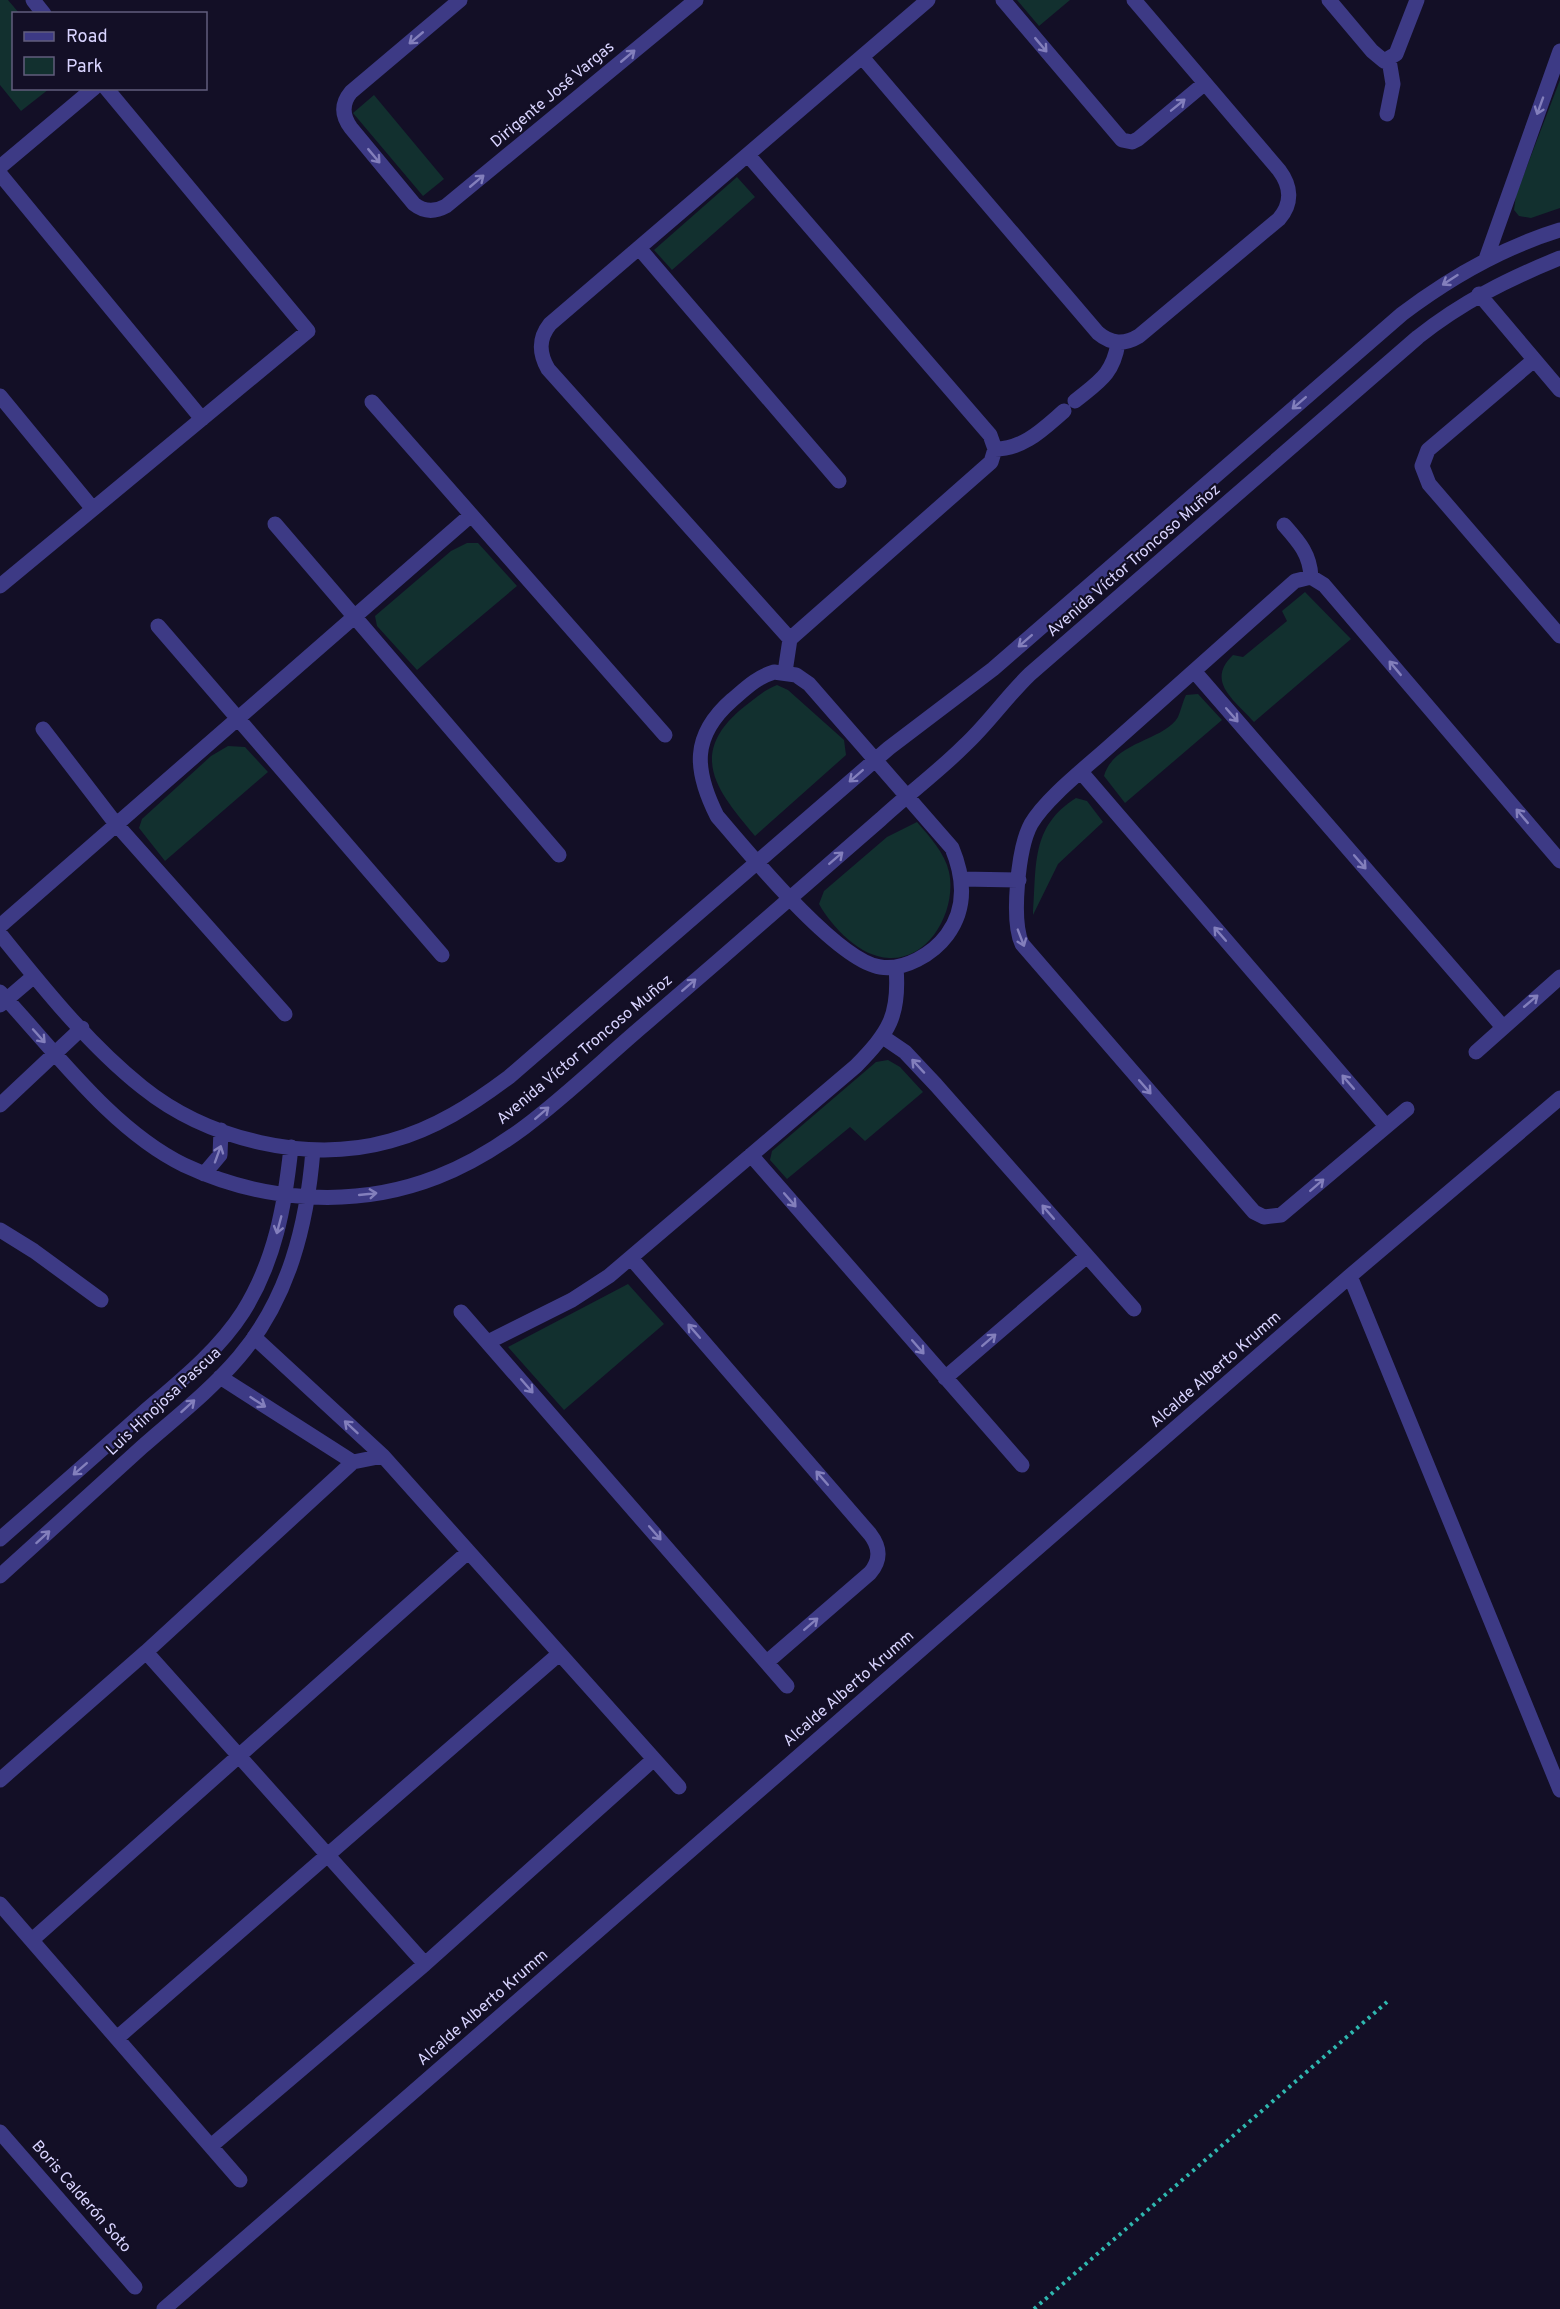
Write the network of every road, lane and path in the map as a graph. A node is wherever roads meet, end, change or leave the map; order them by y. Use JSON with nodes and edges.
{"nodes":[{"id":1,"x":33,"y":0,"type":"edge"},
{"id":2,"x":460,"y":0,"type":"edge"},
{"id":3,"x":696,"y":0,"type":"edge"},
{"id":4,"x":928,"y":0,"type":"edge"},
{"id":5,"x":1003,"y":0,"type":"edge"},
{"id":6,"x":1134,"y":0,"type":"edge"},
{"id":7,"x":1329,"y":0,"type":"edge"},
{"id":8,"x":1417,"y":0,"type":"edge"},
{"id":9,"x":42,"y":12,"type":"edge"},
{"id":10,"x":1560,"y":51,"type":"edge"},
{"id":11,"x":862,"y":57,"type":"junction"},
{"id":12,"x":1389,"y":60,"type":"junction"},
{"id":13,"x":1205,"y":83,"type":"junction"},
{"id":14,"x":92,"y":90,"type":"edge"},
{"id":15,"x":108,"y":90,"type":"edge"},
{"id":16,"x":1387,"y":114,"type":"dead end"},
{"id":17,"x":748,"y":155,"type":"junction"},
{"id":18,"x":0,"y":167,"type":"edge"},
{"id":19,"x":0,"y":174,"type":"edge"},
{"id":20,"x":1560,"y":230,"type":"edge"},
{"id":21,"x":639,"y":248,"type":"junction"},
{"id":22,"x":1560,"y":258,"type":"edge"},
{"id":23,"x":1486,"y":259,"type":"junction"},
{"id":24,"x":1479,"y":294,"type":"junction"},
{"id":25,"x":1372,"y":341,"type":"junction"},
{"id":26,"x":1118,"y":343,"type":"junction"},
{"id":27,"x":1534,"y":360,"type":"junction"},
{"id":28,"x":1391,"y":361,"type":"junction"},
{"id":29,"x":1560,"y":390,"type":"edge"},
{"id":30,"x":0,"y":396,"type":"edge"},
{"id":31,"x":372,"y":402,"type":"dead end"},
{"id":32,"x":202,"y":419,"type":"junction"},
{"id":33,"x":995,"y":449,"type":"junction"},
{"id":34,"x":838,"y":481,"type":"dead end"},
{"id":35,"x":93,"y":509,"type":"junction"},
{"id":36,"x":471,"y":514,"type":"junction"},
{"id":37,"x":275,"y":524,"type":"dead end"},
{"id":38,"x":1284,"y":525,"type":"dead end"},
{"id":39,"x":1311,"y":577,"type":"junction"},
{"id":40,"x":0,"y":586,"type":"edge"},
{"id":41,"x":355,"y":616,"type":"junction"},
{"id":42,"x":158,"y":626,"type":"dead end"},
{"id":43,"x":1560,"y":636,"type":"edge"},
{"id":44,"x":790,"y":639,"type":"junction"},
{"id":45,"x":1194,"y":671,"type":"junction"},
{"id":46,"x":785,"y":672,"type":"junction"},
{"id":47,"x":238,"y":718,"type":"junction"},
{"id":48,"x":43,"y":729,"type":"dead end"},
{"id":49,"x":665,"y":735,"type":"dead end"},
{"id":50,"x":876,"y":759,"type":"junction"},
{"id":51,"x":1081,"y":772,"type":"junction"},
{"id":52,"x":907,"y":795,"type":"junction"},
{"id":53,"x":116,"y":824,"type":"junction"},
{"id":54,"x":559,"y":855,"type":"dead end"},
{"id":55,"x":757,"y":861,"type":"junction"},
{"id":56,"x":1560,"y":861,"type":"edge"},
{"id":57,"x":961,"y":879,"type":"junction"},
{"id":58,"x":1019,"y":880,"type":"junction"},
{"id":59,"x":790,"y":898,"type":"junction"},
{"id":60,"x":0,"y":926,"type":"edge"},
{"id":61,"x":0,"y":934,"type":"edge"},
{"id":62,"x":442,"y":956,"type":"dead end"},
{"id":63,"x":896,"y":967,"type":"junction"},
{"id":64,"x":34,"y":976,"type":"junction"},
{"id":65,"x":1560,"y":977,"type":"edge"},
{"id":66,"x":2,"y":999,"type":"edge"},
{"id":67,"x":285,"y":1014,"type":"dead end"},
{"id":68,"x":1502,"y":1026,"type":"junction"},
{"id":69,"x":82,"y":1029,"type":"junction"},
{"id":70,"x":883,"y":1037,"type":"junction"},
{"id":71,"x":1476,"y":1052,"type":"dead end"},
{"id":72,"x":56,"y":1053,"type":"junction"},
{"id":73,"x":1560,"y":1098,"type":"edge"},
{"id":74,"x":0,"y":1105,"type":"edge"},
{"id":75,"x":1407,"y":1109,"type":"dead end"},
{"id":76,"x":1386,"y":1126,"type":"junction"},
{"id":77,"x":221,"y":1130,"type":"junction"},
{"id":78,"x":291,"y":1147,"type":"junction"},
{"id":79,"x":313,"y":1150,"type":"junction"},
{"id":80,"x":752,"y":1155,"type":"junction"},
{"id":81,"x":204,"y":1174,"type":"junction"},
{"id":82,"x":286,"y":1195,"type":"junction"},
{"id":83,"x":309,"y":1197,"type":"junction"},
{"id":84,"x":0,"y":1230,"type":"edge"},
{"id":85,"x":1087,"y":1256,"type":"junction"},
{"id":86,"x":631,"y":1258,"type":"junction"},
{"id":87,"x":1350,"y":1276,"type":"junction"},
{"id":88,"x":101,"y":1300,"type":"dead end"},
{"id":89,"x":1134,"y":1309,"type":"dead end"},
{"id":90,"x":461,"y":1312,"type":"dead end"},
{"id":91,"x":254,"y":1337,"type":"junction"},
{"id":92,"x":488,"y":1342,"type":"junction"},
{"id":93,"x":220,"y":1377,"type":"junction"},
{"id":94,"x":945,"y":1378,"type":"junction"},
{"id":95,"x":383,"y":1456,"type":"junction"},
{"id":96,"x":353,"y":1462,"type":"junction"},
{"id":97,"x":1022,"y":1465,"type":"dead end"},
{"id":98,"x":0,"y":1539,"type":"edge"},
{"id":99,"x":468,"y":1552,"type":"junction"},
{"id":100,"x":0,"y":1576,"type":"edge"},
{"id":101,"x":146,"y":1652,"type":"junction"},
{"id":102,"x":559,"y":1654,"type":"junction"},
{"id":103,"x":767,"y":1662,"type":"junction"},
{"id":104,"x":787,"y":1686,"type":"dead end"},
{"id":105,"x":240,"y":1757,"type":"junction"},
{"id":106,"x":654,"y":1759,"type":"junction"},
{"id":107,"x":0,"y":1780,"type":"edge"},
{"id":108,"x":679,"y":1787,"type":"dead end"},
{"id":109,"x":1560,"y":1790,"type":"edge"},
{"id":110,"x":329,"y":1856,"type":"junction"},
{"id":111,"x":0,"y":1904,"type":"edge"},
{"id":112,"x":32,"y":1940,"type":"junction"},
{"id":113,"x":425,"y":1964,"type":"junction"},
{"id":114,"x":1387,"y":2002,"type":"dead end"},
{"id":115,"x":117,"y":2038,"type":"junction"},
{"id":116,"x":0,"y":2132,"type":"edge"},
{"id":117,"x":211,"y":2146,"type":"junction"},
{"id":118,"x":240,"y":2180,"type":"dead end"},
{"id":119,"x":135,"y":2287,"type":"dead end"},
{"id":120,"x":164,"y":2309,"type":"edge"},
{"id":121,"x":1034,"y":2309,"type":"edge"}],
"edges":[{"from":1,"to":9,"type":"street"},
{"from":2,"to":3,"type":"street","name":"Dirigente José Vargas","one_way":true},
{"from":4,"to":11,"type":"street"},
{"from":5,"to":13,"type":"street","one_way":true},
{"from":6,"to":13,"type":"street"},
{"from":7,"to":12,"type":"street"},
{"from":8,"to":12,"type":"street"},
{"from":10,"to":23,"type":"street","one_way":true},
{"from":11,"to":17,"type":"street"},
{"from":11,"to":26,"type":"street"},
{"from":12,"to":16,"type":"street"},
{"from":13,"to":26,"type":"street"},
{"from":14,"to":18,"type":"street"},
{"from":15,"to":32,"type":"street"},
{"from":17,"to":21,"type":"street"},
{"from":17,"to":33,"type":"street"},
{"from":19,"to":32,"type":"street"},
{"from":20,"to":23,"type":"street","name":"Avenida Víctor Troncoso Muñoz"},
{"from":21,"to":34,"type":"street"},
{"from":21,"to":44,"type":"street"},
{"from":22,"to":24,"type":"street","name":"Avenida Víctor Troncoso Muñoz"},
{"from":23,"to":25,"type":"street","name":"Avenida Víctor Troncoso Muñoz","one_way":true},
{"from":24,"to":27,"type":"street"},
{"from":24,"to":28,"type":"street","name":"Avenida Víctor Troncoso Muñoz"},
{"from":25,"to":28,"type":"street"},
{"from":25,"to":50,"type":"street","name":"Avenida Víctor Troncoso Muñoz","one_way":true},
{"from":26,"to":33,"type":"street"},
{"from":27,"to":29,"type":"street"},
{"from":27,"to":43,"type":"street"},
{"from":28,"to":52,"type":"street","name":"Avenida Víctor Troncoso Muñoz"},
{"from":30,"to":35,"type":"street"},
{"from":31,"to":36,"type":"street"},
{"from":32,"to":35,"type":"street"},
{"from":33,"to":44,"type":"street"},
{"from":35,"to":40,"type":"street"},
{"from":36,"to":41,"type":"street"},
{"from":36,"to":49,"type":"street"},
{"from":37,"to":41,"type":"street"},
{"from":38,"to":39,"type":"street"},
{"from":39,"to":45,"type":"street"},
{"from":56,"to":39,"type":"street","one_way":true},
{"from":41,"to":47,"type":"street"},
{"from":41,"to":54,"type":"street"},
{"from":42,"to":47,"type":"street"},
{"from":44,"to":46,"type":"street"},
{"from":45,"to":51,"type":"street"},
{"from":45,"to":68,"type":"street","one_way":true},
{"from":46,"to":50,"type":"street"},
{"from":46,"to":55,"type":"street"},
{"from":47,"to":53,"type":"street"},
{"from":47,"to":62,"type":"street"},
{"from":48,"to":53,"type":"street"},
{"from":50,"to":52,"type":"street"},
{"from":50,"to":55,"type":"street","name":"Avenida Víctor Troncoso Muñoz","one_way":true},
{"from":51,"to":58,"type":"street"},
{"from":76,"to":51,"type":"street","one_way":true},
{"from":52,"to":57,"type":"street"},
{"from":59,"to":52,"type":"street","name":"Avenida Víctor Troncoso Muñoz","one_way":true},
{"from":53,"to":60,"type":"street"},
{"from":53,"to":67,"type":"street"},
{"from":55,"to":59,"type":"street"},
{"from":55,"to":79,"type":"street","name":"Avenida Víctor Troncoso Muñoz"},
{"from":57,"to":58,"type":"street"},
{"from":57,"to":63,"type":"street"},
{"from":58,"to":76,"type":"street","one_way":true},
{"from":59,"to":63,"type":"street"},
{"from":83,"to":59,"type":"street","name":"Avenida Víctor Troncoso Muñoz","one_way":true},
{"from":61,"to":64,"type":"street","name":"Avenida Víctor Troncoso Muñoz"},
{"from":63,"to":70,"type":"street"},
{"from":64,"to":66,"type":"street"},
{"from":64,"to":69,"type":"street","name":"Avenida Víctor Troncoso Muñoz"},
{"from":68,"to":65,"type":"street","one_way":true},
{"from":66,"to":72,"type":"street","name":"Avenida Víctor Troncoso Muñoz","one_way":true},
{"from":68,"to":71,"type":"street"},
{"from":69,"to":72,"type":"street"},
{"from":69,"to":77,"type":"street","name":"Avenida Víctor Troncoso Muñoz"},
{"from":70,"to":80,"type":"street"},
{"from":85,"to":70,"type":"street","one_way":true},
{"from":72,"to":74,"type":"street"},
{"from":72,"to":81,"type":"street","name":"Avenida Víctor Troncoso Muñoz"},
{"from":73,"to":87,"type":"street","name":"Alcalde Alberto Krumm"},
{"from":75,"to":76,"type":"street"},
{"from":77,"to":78,"type":"street","name":"Avenida Víctor Troncoso Muñoz"},
{"from":81,"to":77,"type":"street","one_way":true},
{"from":78,"to":79,"type":"street","name":"Avenida Víctor Troncoso Muñoz"},
{"from":78,"to":82,"type":"street","name":"Luis Hinojosa Pascua"},
{"from":79,"to":83,"type":"street","name":"Luis Hinojosa Pascua"},
{"from":80,"to":86,"type":"street"},
{"from":80,"to":94,"type":"street","one_way":true},
{"from":81,"to":82,"type":"street","name":"Avenida Víctor Troncoso Muñoz"},
{"from":82,"to":83,"type":"street","name":"Avenida Víctor Troncoso Muñoz"},
{"from":82,"to":98,"type":"street","name":"Luis Hinojosa Pascua","one_way":true},
{"from":83,"to":91,"type":"street","name":"Luis Hinojosa Pascua"},
{"from":84,"to":88,"type":"street"},
{"from":85,"to":89,"type":"street"},
{"from":94,"to":85,"type":"street","one_way":true},
{"from":86,"to":92,"type":"street"},
{"from":103,"to":86,"type":"street","one_way":true},
{"from":87,"to":109,"type":"street"},
{"from":87,"to":120,"type":"street","name":"Alcalde Alberto Krumm"},
{"from":90,"to":92,"type":"street"},
{"from":91,"to":93,"type":"street","name":"Luis Hinojosa Pascua"},
{"from":95,"to":91,"type":"street","one_way":true},
{"from":92,"to":103,"type":"street","one_way":true},
{"from":93,"to":96,"type":"street","one_way":true},
{"from":100,"to":93,"type":"street","name":"Luis Hinojosa Pascua","one_way":true},
{"from":94,"to":97,"type":"street"},
{"from":95,"to":96,"type":"street"},
{"from":95,"to":99,"type":"street"},
{"from":96,"to":101,"type":"street"},
{"from":99,"to":102,"type":"street"},
{"from":99,"to":105,"type":"street"},
{"from":101,"to":105,"type":"street"},
{"from":101,"to":107,"type":"street"},
{"from":102,"to":106,"type":"street"},
{"from":102,"to":110,"type":"street"},
{"from":103,"to":104,"type":"street"},
{"from":105,"to":110,"type":"street"},
{"from":105,"to":112,"type":"street"},
{"from":106,"to":108,"type":"street"},
{"from":106,"to":113,"type":"street"},
{"from":110,"to":113,"type":"street"},
{"from":110,"to":115,"type":"street"},
{"from":111,"to":112,"type":"street"},
{"from":112,"to":115,"type":"street"},
{"from":113,"to":117,"type":"street"},
{"from":114,"to":121,"type":"path"},
{"from":115,"to":117,"type":"street"},
{"from":116,"to":119,"type":"street","name":"Boris Calderón Soto"},
{"from":117,"to":118,"type":"street"}]}
